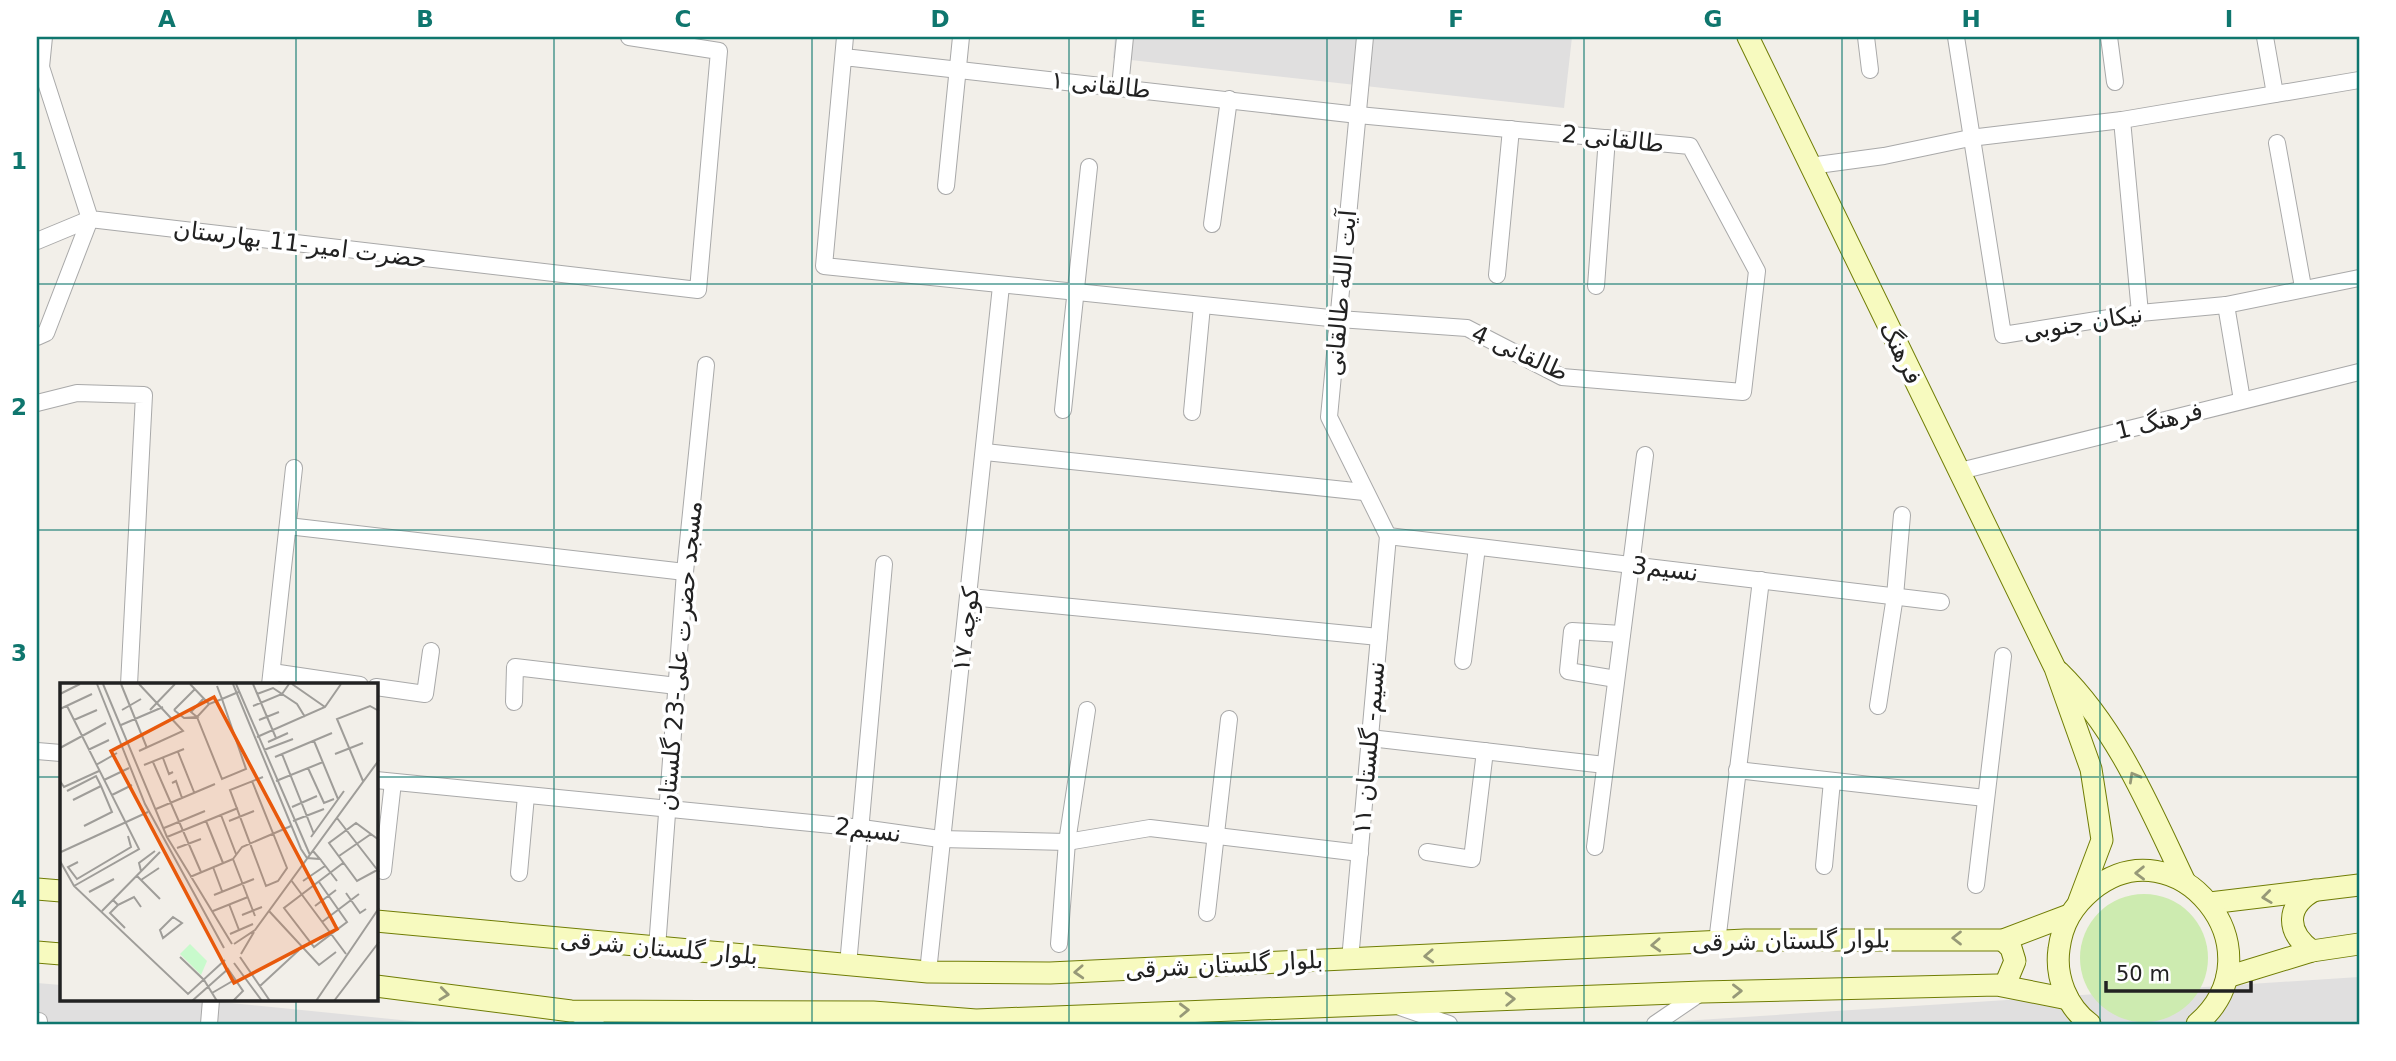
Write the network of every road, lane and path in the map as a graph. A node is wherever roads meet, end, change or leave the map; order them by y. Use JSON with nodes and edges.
{"nodes":[{"id":1,"x":44,"y":37,"type":"edge"},
{"id":2,"x":629,"y":37,"type":"edge"},
{"id":3,"x":845,"y":37,"type":"edge"},
{"id":4,"x":961,"y":37,"type":"edge"},
{"id":5,"x":1125,"y":37,"type":"edge"},
{"id":6,"x":1365,"y":37,"type":"edge"},
{"id":7,"x":1748,"y":37,"type":"edge"},
{"id":8,"x":1866,"y":37,"type":"edge"},
{"id":9,"x":1956,"y":37,"type":"edge"},
{"id":10,"x":2109,"y":37,"type":"edge"},
{"id":11,"x":2265,"y":37,"type":"edge"},
{"id":12,"x":720,"y":44,"type":"edge"},
{"id":13,"x":844,"y":57,"type":"junction"},
{"id":14,"x":39,"y":67,"type":"edge"},
{"id":15,"x":958,"y":69,"type":"junction"},
{"id":16,"x":1871,"y":71,"type":"dead end"},
{"id":17,"x":2359,"y":80,"type":"edge"},
{"id":18,"x":2115,"y":82,"type":"dead end"},
{"id":19,"x":1120,"y":87,"type":"junction"},
{"id":20,"x":2275,"y":94,"type":"junction"},
{"id":21,"x":1229,"y":99,"type":"junction"},
{"id":22,"x":1358,"y":116,"type":"junction"},
{"id":23,"x":2122,"y":120,"type":"junction"},
{"id":24,"x":1511,"y":129,"type":"junction"},
{"id":25,"x":1607,"y":138,"type":"junction"},
{"id":26,"x":1970,"y":138,"type":"junction"},
{"id":27,"x":2277,"y":144,"type":"dead end"},
{"id":28,"x":1810,"y":166,"type":"junction"},
{"id":29,"x":1089,"y":167,"type":"dead end"},
{"id":30,"x":946,"y":186,"type":"dead end"},
{"id":31,"x":90,"y":219,"type":"junction"},
{"id":32,"x":1212,"y":224,"type":"dead end"},
{"id":33,"x":37,"y":241,"type":"edge"},
{"id":34,"x":1497,"y":275,"type":"dead end"},
{"id":35,"x":2359,"y":278,"type":"edge"},
{"id":36,"x":1002,"y":286,"type":"junction"},
{"id":37,"x":1596,"y":286,"type":"dead end"},
{"id":38,"x":2303,"y":287,"type":"junction"},
{"id":39,"x":1075,"y":294,"type":"junction"},
{"id":40,"x":2226,"y":305,"type":"junction"},
{"id":41,"x":1202,"y":306,"type":"junction"},
{"id":42,"x":2140,"y":313,"type":"junction"},
{"id":43,"x":1339,"y":319,"type":"junction"},
{"id":44,"x":37,"y":337,"type":"edge"},
{"id":45,"x":706,"y":365,"type":"dead end"},
{"id":46,"x":2359,"y":372,"type":"edge"},
{"id":47,"x":1743,"y":392,"type":"joint"},
{"id":48,"x":2242,"y":400,"type":"junction"},
{"id":49,"x":37,"y":403,"type":"edge"},
{"id":50,"x":1063,"y":410,"type":"dead end"},
{"id":51,"x":1192,"y":412,"type":"dead end"},
{"id":52,"x":985,"y":452,"type":"junction"},
{"id":53,"x":1645,"y":455,"type":"dead end"},
{"id":54,"x":294,"y":468,"type":"dead end"},
{"id":55,"x":1959,"y":471,"type":"junction"},
{"id":56,"x":1364,"y":492,"type":"junction"},
{"id":57,"x":1902,"y":515,"type":"dead end"},
{"id":58,"x":288,"y":526,"type":"junction"},
{"id":59,"x":1388,"y":536,"type":"junction"},
{"id":60,"x":1477,"y":547,"type":"junction"},
{"id":61,"x":884,"y":564,"type":"dead end"},
{"id":62,"x":1631,"y":565,"type":"junction"},
{"id":63,"x":685,"y":572,"type":"junction"},
{"id":64,"x":1761,"y":580,"type":"junction"},
{"id":65,"x":1895,"y":596,"type":"junction"},
{"id":66,"x":970,"y":597,"type":"junction"},
{"id":67,"x":1941,"y":602,"type":"dead end"},
{"id":68,"x":1622,"y":634,"type":"junction"},
{"id":69,"x":1379,"y":637,"type":"junction"},
{"id":70,"x":432,"y":651,"type":"dead end"},
{"id":71,"x":2003,"y":656,"type":"dead end"},
{"id":72,"x":1462,"y":661,"type":"dead end"},
{"id":73,"x":2055,"y":668,"type":"junction"},
{"id":74,"x":271,"y":678,"type":"edge"},
{"id":75,"x":1616,"y":679,"type":"junction"},
{"id":76,"x":129,"y":683,"type":"edge"},
{"id":77,"x":335,"y":683,"type":"edge"},
{"id":78,"x":677,"y":686,"type":"junction"},
{"id":79,"x":378,"y":687,"type":"edge"},
{"id":80,"x":514,"y":702,"type":"dead end"},
{"id":81,"x":1878,"y":706,"type":"dead end"},
{"id":82,"x":1087,"y":710,"type":"dead end"},
{"id":83,"x":1228,"y":719,"type":"dead end"},
{"id":84,"x":1370,"y":737,"type":"junction"},
{"id":85,"x":37,"y":751,"type":"edge"},
{"id":86,"x":1485,"y":751,"type":"junction"},
{"id":87,"x":60,"y":753,"type":"edge"},
{"id":88,"x":1605,"y":765,"type":"junction"},
{"id":89,"x":1737,"y":769,"type":"junction"},
{"id":90,"x":384,"y":781,"type":"edge"},
{"id":91,"x":1832,"y":781,"type":"junction"},
{"id":92,"x":526,"y":796,"type":"junction"},
{"id":93,"x":1985,"y":798,"type":"junction"},
{"id":94,"x":667,"y":811,"type":"junction"},
{"id":95,"x":862,"y":828,"type":"junction"},
{"id":96,"x":1216,"y":836,"type":"junction"},
{"id":97,"x":940,"y":839,"type":"junction"},
{"id":98,"x":1068,"y":842,"type":"junction"},
{"id":99,"x":1595,"y":847,"type":"dead end"},
{"id":100,"x":1427,"y":852,"type":"dead end"},
{"id":101,"x":1360,"y":853,"type":"junction"},
{"id":102,"x":1824,"y":866,"type":"dead end"},
{"id":103,"x":383,"y":871,"type":"dead end"},
{"id":104,"x":519,"y":873,"type":"dead end"},
{"id":105,"x":2185,"y":882,"type":"junction"},
{"id":106,"x":1976,"y":885,"type":"dead end"},
{"id":107,"x":2359,"y":885,"type":"edge"},
{"id":108,"x":37,"y":889,"type":"edge"},
{"id":109,"x":2317,"y":889,"type":"junction"},
{"id":110,"x":60,"y":891,"type":"edge"},
{"id":111,"x":2210,"y":903,"type":"junction"},
{"id":112,"x":2074,"y":908,"type":"junction"},
{"id":113,"x":1207,"y":913,"type":"dead end"},
{"id":114,"x":378,"y":921,"type":"edge"},
{"id":115,"x":2003,"y":940,"type":"junction"},
{"id":116,"x":1717,"y":942,"type":"junction"},
{"id":117,"x":1059,"y":944,"type":"dead end"},
{"id":118,"x":2359,"y":944,"type":"edge"},
{"id":119,"x":657,"y":948,"type":"junction"},
{"id":120,"x":2312,"y":951,"type":"junction"},
{"id":121,"x":37,"y":952,"type":"edge"},
{"id":122,"x":60,"y":954,"type":"edge"},
{"id":123,"x":1350,"y":960,"type":"junction"},
{"id":124,"x":848,"y":965,"type":"junction"},
{"id":125,"x":928,"y":972,"type":"junction"},
{"id":126,"x":2227,"y":977,"type":"junction"},
{"id":127,"x":2005,"y":985,"type":"junction"},
{"id":128,"x":378,"y":986,"type":"edge"},
{"id":129,"x":1702,"y":992,"type":"junction"},
{"id":130,"x":2068,"y":999,"type":"junction"},
{"id":131,"x":211,"y":1002,"type":"edge"},
{"id":132,"x":1391,"y":1004,"type":"junction"},
{"id":133,"x":571,"y":1011,"type":"junction"},
{"id":134,"x":873,"y":1012,"type":"junction"},
{"id":135,"x":1121,"y":1013,"type":"junction"},
{"id":136,"x":660,"y":1019,"type":"edge"},
{"id":137,"x":209,"y":1024,"type":"edge"},
{"id":138,"x":596,"y":1024,"type":"edge"},
{"id":139,"x":899,"y":1024,"type":"edge"},
{"id":140,"x":1097,"y":1024,"type":"edge"},
{"id":141,"x":1449,"y":1024,"type":"edge"},
{"id":142,"x":1655,"y":1024,"type":"edge"},
{"id":143,"x":2090,"y":1024,"type":"edge"},
{"id":144,"x":2197,"y":1024,"type":"edge"}],
"edges":[{"from":1,"to":14,"type":"street"},
{"from":2,"to":12,"type":"street"},
{"from":3,"to":13,"type":"street"},
{"from":4,"to":15,"type":"street"},
{"from":5,"to":19,"type":"street"},
{"from":6,"to":22,"type":"street","name":"آیت الله طالقانی"},
{"from":7,"to":28,"type":"main road","name":"فرهنگ"},
{"from":8,"to":16,"type":"street"},
{"from":9,"to":26,"type":"street"},
{"from":10,"to":18,"type":"street"},
{"from":11,"to":20,"type":"street"},
{"from":12,"to":31,"type":"street","name":"حضرت امیر-11 بهارستان"},
{"from":13,"to":15,"type":"street","name":"طالقانی ۱"},
{"from":13,"to":36,"type":"street","name":"طالقانی 4"},
{"from":14,"to":31,"type":"street"},
{"from":15,"to":19,"type":"street","name":"طالقانی ۱"},
{"from":15,"to":30,"type":"street"},
{"from":17,"to":20,"type":"street"},
{"from":19,"to":21,"type":"street","name":"طالقانی ۱"},
{"from":20,"to":23,"type":"street"},
{"from":21,"to":22,"type":"street","name":"طالقانی ۱"},
{"from":21,"to":32,"type":"street"},
{"from":22,"to":24,"type":"street","name":"طالقانی 2"},
{"from":22,"to":43,"type":"street","name":"آیت الله طالقانی"},
{"from":23,"to":26,"type":"street"},
{"from":23,"to":42,"type":"street"},
{"from":24,"to":25,"type":"street","name":"طالقانی 2"},
{"from":24,"to":34,"type":"street"},
{"from":25,"to":37,"type":"street"},
{"from":25,"to":47,"type":"street","name":"طالقانی 2"},
{"from":26,"to":28,"type":"street"},
{"from":26,"to":42,"type":"street","name":"نیکان جنوبی"},
{"from":27,"to":38,"type":"street"},
{"from":28,"to":55,"type":"main road","name":"فرهنگ"},
{"from":29,"to":39,"type":"street"},
{"from":31,"to":33,"type":"street"},
{"from":31,"to":44,"type":"street"},
{"from":35,"to":38,"type":"street","name":"نیکان جنوبی"},
{"from":36,"to":39,"type":"street","name":"طالقانی 4"},
{"from":36,"to":52,"type":"street","name":"کوچه ۱۷"},
{"from":38,"to":40,"type":"street","name":"نیکان جنوبی"},
{"from":39,"to":41,"type":"street","name":"طالقانی 4"},
{"from":39,"to":50,"type":"street"},
{"from":40,"to":42,"type":"street","name":"نیکان جنوبی"},
{"from":40,"to":48,"type":"street"},
{"from":41,"to":43,"type":"street","name":"طالقانی 4"},
{"from":41,"to":51,"type":"street"},
{"from":43,"to":47,"type":"street","name":"طالقانی 4"},
{"from":43,"to":56,"type":"street","name":"آیت الله طالقانی"},
{"from":45,"to":63,"type":"street","name":"مسجد حضرت علی-23 گلستان"},
{"from":46,"to":48,"type":"street","name":"فرهنگ 1"},
{"from":48,"to":55,"type":"street","name":"فرهنگ 1"},
{"from":49,"to":76,"type":"street"},
{"from":52,"to":56,"type":"street"},
{"from":52,"to":66,"type":"street","name":"کوچه ۱۷"},
{"from":53,"to":62,"type":"street"},
{"from":54,"to":58,"type":"street"},
{"from":55,"to":73,"type":"main road","name":"فرهنگ"},
{"from":56,"to":59,"type":"street","name":"آیت الله طالقانی"},
{"from":57,"to":65,"type":"street"},
{"from":58,"to":63,"type":"street"},
{"from":58,"to":74,"type":"street"},
{"from":59,"to":60,"type":"street","name":"نسیم3"},
{"from":59,"to":69,"type":"street","name":"نسیم- گلستان ۱۱"},
{"from":60,"to":62,"type":"street","name":"نسیم3"},
{"from":60,"to":72,"type":"street"},
{"from":61,"to":95,"type":"street"},
{"from":62,"to":64,"type":"street","name":"نسیم3"},
{"from":62,"to":68,"type":"street"},
{"from":63,"to":78,"type":"street","name":"مسجد حضرت علی-23 گلستان"},
{"from":64,"to":65,"type":"street","name":"نسیم3"},
{"from":64,"to":89,"type":"street"},
{"from":65,"to":67,"type":"street","name":"نسیم3"},
{"from":65,"to":81,"type":"street"},
{"from":66,"to":69,"type":"street"},
{"from":66,"to":97,"type":"street","name":"کوچه ۱۷"},
{"from":68,"to":75,"type":"street"},
{"from":68,"to":75,"type":"street"},
{"from":69,"to":84,"type":"street","name":"نسیم- گلستان ۱۱"},
{"from":70,"to":79,"type":"street"},
{"from":71,"to":93,"type":"street"},
{"from":105,"to":73,"type":"main road","name":"فرهنگ","one_way":true},
{"from":73,"to":112,"type":"main road","name":"فرهنگ"},
{"from":74,"to":77,"type":"street"},
{"from":75,"to":88,"type":"street"},
{"from":78,"to":80,"type":"street"},
{"from":78,"to":94,"type":"street","name":"مسجد حضرت علی-23 گلستان"},
{"from":82,"to":98,"type":"street"},
{"from":83,"to":96,"type":"street"},
{"from":84,"to":86,"type":"street"},
{"from":84,"to":101,"type":"street","name":"نسیم- گلستان ۱۱"},
{"from":85,"to":87,"type":"street"},
{"from":86,"to":88,"type":"street"},
{"from":86,"to":100,"type":"street"},
{"from":88,"to":99,"type":"street"},
{"from":89,"to":91,"type":"street"},
{"from":89,"to":116,"type":"street"},
{"from":90,"to":92,"type":"street","name":"نسیم2"},
{"from":90,"to":103,"type":"street"},
{"from":91,"to":93,"type":"street"},
{"from":91,"to":102,"type":"street"},
{"from":92,"to":94,"type":"street","name":"نسیم2"},
{"from":92,"to":104,"type":"street"},
{"from":93,"to":106,"type":"street"},
{"from":94,"to":95,"type":"street","name":"نسیم2"},
{"from":94,"to":119,"type":"street","name":"مسجد حضرت علی-23 گلستان"},
{"from":95,"to":97,"type":"street","name":"نسیم2"},
{"from":95,"to":124,"type":"street"},
{"from":96,"to":98,"type":"street","name":"نسیم2"},
{"from":96,"to":101,"type":"street","name":"نسیم2"},
{"from":96,"to":113,"type":"street"},
{"from":97,"to":98,"type":"street","name":"نسیم2"},
{"from":97,"to":125,"type":"street","name":"کوچه ۱۷"},
{"from":98,"to":117,"type":"street"},
{"from":101,"to":123,"type":"street","name":"نسیم- گلستان ۱۱"},
{"from":105,"to":111,"type":"main road"},
{"from":105,"to":112,"type":"main road","name":"بلوار گلستان شرقی","one_way":true},
{"from":107,"to":109,"type":"main road"},
{"from":108,"to":110,"type":"main road"},
{"from":109,"to":111,"type":"main road","one_way":true},
{"from":109,"to":120,"type":"main road"},
{"from":111,"to":126,"type":"main road"},
{"from":112,"to":115,"type":"main road","name":"بلوار گلستان شرقی"},
{"from":112,"to":130,"type":"main road","name":"فرهنگ"},
{"from":114,"to":119,"type":"main road","name":"بلوار گلستان شرقی"},
{"from":115,"to":116,"type":"main road","name":"بلوار گلستان شرقی","one_way":true},
{"from":115,"to":127,"type":"main road"},
{"from":116,"to":123,"type":"main road","name":"بلوار گلستان شرقی","one_way":true},
{"from":118,"to":120,"type":"main road"},
{"from":119,"to":124,"type":"main road","name":"بلوار گلستان شرقی"},
{"from":120,"to":126,"type":"main road"},
{"from":121,"to":122,"type":"main road"},
{"from":123,"to":125,"type":"main road","name":"بلوار گلستان شرقی","one_way":true},
{"from":124,"to":125,"type":"main road","name":"بلوار گلستان شرقی"},
{"from":126,"to":144,"type":"main road"},
{"from":129,"to":127,"type":"main road","name":"بلوار گلستان شرقی","one_way":true},
{"from":127,"to":130,"type":"main road","name":"بلوار گلستان شرقی"},
{"from":128,"to":133,"type":"main road","name":"بلوار گلستان شرقی","one_way":true},
{"from":132,"to":129,"type":"main road","name":"بلوار گلستان شرقی","one_way":true},
{"from":129,"to":142,"type":"street"},
{"from":130,"to":143,"type":"main road"},
{"from":131,"to":137,"type":"street"},
{"from":135,"to":132,"type":"main road","name":"بلوار گلستان شرقی","one_way":true},
{"from":132,"to":141,"type":"street"},
{"from":133,"to":136,"type":"main road","name":"بلوار گلستان شرقی"},
{"from":133,"to":138,"type":"street"},
{"from":134,"to":135,"type":"main road","name":"بلوار گلستان شرقی"},
{"from":134,"to":136,"type":"main road","name":"بلوار گلستان شرقی"},
{"from":134,"to":139,"type":"street"},
{"from":135,"to":140,"type":"street"}]}
